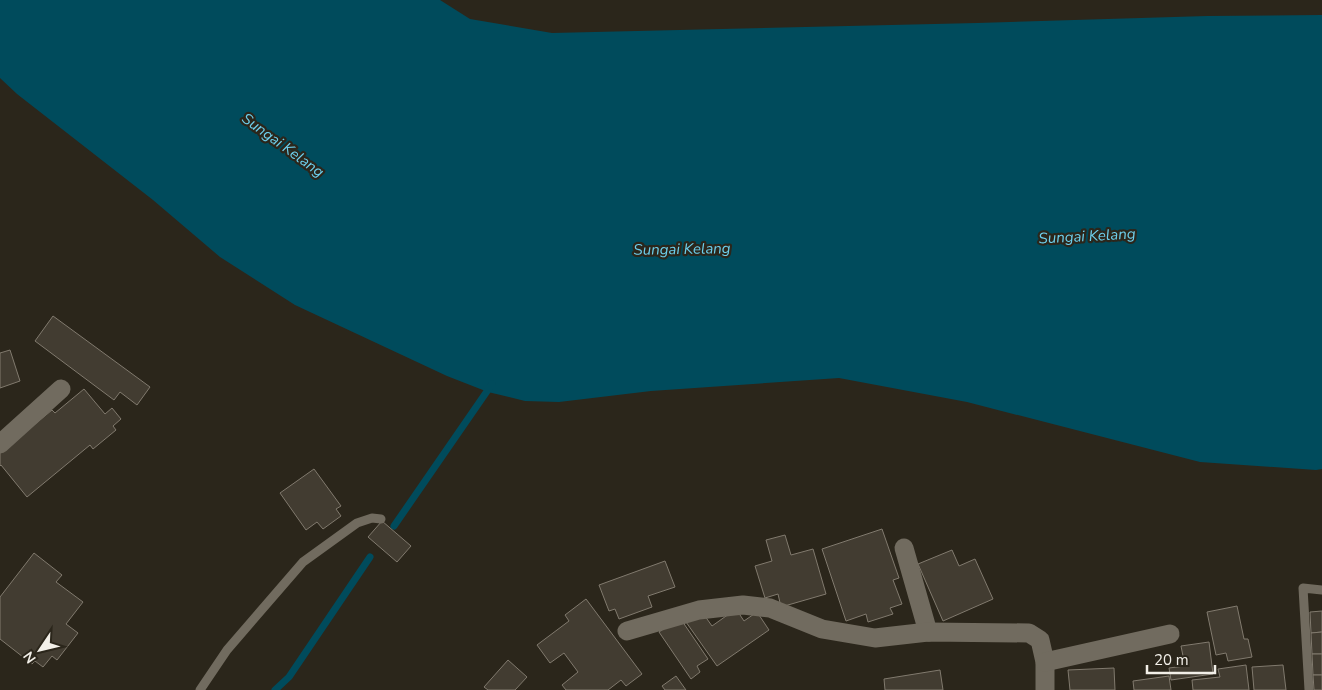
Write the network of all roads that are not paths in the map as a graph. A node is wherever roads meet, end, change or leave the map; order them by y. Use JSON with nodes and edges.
{"nodes":[{"id":1,"x":61,"y":389,"type":"dead end"},
{"id":2,"x":0,"y":444,"type":"edge"},
{"id":3,"x":381,"y":519,"type":"dead end"},
{"id":4,"x":904,"y":548,"type":"dead end"},
{"id":5,"x":1322,"y":590,"type":"edge"},
{"id":6,"x":627,"y":631,"type":"dead end"},
{"id":7,"x":928,"y":632,"type":"junction"},
{"id":8,"x":1170,"y":634,"type":"dead end"},
{"id":9,"x":1045,"y":662,"type":"junction"},
{"id":10,"x":200,"y":690,"type":"edge"},
{"id":11,"x":1045,"y":690,"type":"edge"},
{"id":12,"x":1309,"y":690,"type":"edge"}],
"edges":[{"from":1,"to":2,"type":"street"},
{"from":3,"to":10,"type":"lane"},
{"from":4,"to":7,"type":"street"},
{"from":5,"to":12,"type":"lane"},
{"from":6,"to":7,"type":"street"},
{"from":7,"to":9,"type":"street"},
{"from":8,"to":9,"type":"street"},
{"from":9,"to":11,"type":"street"}]}
